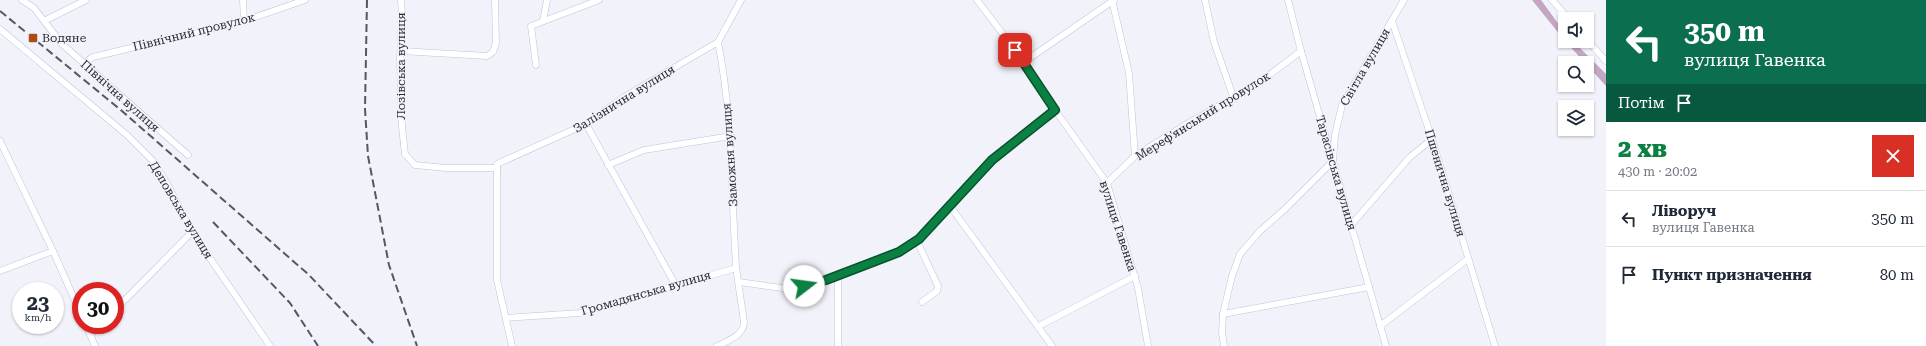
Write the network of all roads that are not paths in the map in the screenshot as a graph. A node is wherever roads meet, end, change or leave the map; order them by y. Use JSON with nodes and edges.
{"nodes":[{"id":1,"x":22,"y":0,"type":"edge"},
{"id":2,"x":86,"y":0,"type":"edge"},
{"id":3,"x":243,"y":0,"type":"edge"},
{"id":4,"x":305,"y":0,"type":"edge"},
{"id":5,"x":400,"y":0,"type":"edge"},
{"id":6,"x":496,"y":0,"type":"edge"},
{"id":7,"x":547,"y":0,"type":"edge"},
{"id":8,"x":598,"y":0,"type":"edge"},
{"id":9,"x":740,"y":0,"type":"edge"},
{"id":10,"x":977,"y":0,"type":"edge"},
{"id":11,"x":1113,"y":0,"type":"edge"},
{"id":12,"x":1205,"y":0,"type":"edge"},
{"id":13,"x":1288,"y":0,"type":"edge"},
{"id":14,"x":1404,"y":0,"type":"edge"},
{"id":15,"x":1552,"y":0,"type":"edge"},
{"id":16,"x":1563,"y":12,"type":"edge"},
{"id":17,"x":44,"y":21,"type":"junction"},
{"id":18,"x":244,"y":21,"type":"junction"},
{"id":19,"x":543,"y":21,"type":"junction"},
{"id":20,"x":1392,"y":21,"type":"junction"},
{"id":21,"x":0,"y":29,"type":"edge"},
{"id":22,"x":718,"y":42,"type":"junction"},
{"id":23,"x":1594,"y":48,"type":"edge"},
{"id":24,"x":401,"y":51,"type":"junction"},
{"id":25,"x":1301,"y":51,"type":"junction"},
{"id":26,"x":1606,"y":61,"type":"edge"},
{"id":27,"x":1024,"y":62,"type":"junction"},
{"id":28,"x":84,"y":63,"type":"junction"},
{"id":29,"x":536,"y":65,"type":"dead end"},
{"id":30,"x":1234,"y":99,"type":"junction"},
{"id":31,"x":1055,"y":110,"type":"junction"},
{"id":32,"x":586,"y":124,"type":"junction"},
{"id":33,"x":731,"y":136,"type":"junction"},
{"id":34,"x":1432,"y":139,"type":"junction"},
{"id":35,"x":0,"y":141,"type":"edge"},
{"id":36,"x":188,"y":155,"type":"dead end"},
{"id":37,"x":1135,"y":156,"type":"junction"},
{"id":38,"x":1333,"y":161,"type":"junction"},
{"id":39,"x":608,"y":165,"type":"junction"},
{"id":40,"x":497,"y":168,"type":"junction"},
{"id":41,"x":1107,"y":183,"type":"junction"},
{"id":42,"x":950,"y":206,"type":"junction"},
{"id":43,"x":1352,"y":225,"type":"junction"},
{"id":44,"x":192,"y":232,"type":"junction"},
{"id":45,"x":917,"y":241,"type":"junction"},
{"id":46,"x":53,"y":251,"type":"junction"},
{"id":47,"x":1468,"y":259,"type":"junction"},
{"id":48,"x":736,"y":268,"type":"junction"},
{"id":49,"x":0,"y":271,"type":"edge"},
{"id":50,"x":838,"y":275,"type":"junction"},
{"id":51,"x":1135,"y":276,"type":"junction"},
{"id":52,"x":739,"y":282,"type":"junction"},
{"id":53,"x":675,"y":284,"type":"junction"},
{"id":54,"x":1369,"y":287,"type":"junction"},
{"id":55,"x":72,"y":294,"type":"edge"},
{"id":56,"x":124,"y":301,"type":"edge"},
{"id":57,"x":922,"y":302,"type":"dead end"},
{"id":58,"x":1222,"y":314,"type":"junction"},
{"id":59,"x":506,"y":318,"type":"junction"},
{"id":60,"x":1039,"y":326,"type":"junction"},
{"id":61,"x":1380,"y":326,"type":"junction"},
{"id":62,"x":90,"y":335,"type":"edge"},
{"id":63,"x":95,"y":346,"type":"edge"},
{"id":64,"x":270,"y":346,"type":"edge"},
{"id":65,"x":512,"y":346,"type":"edge"},
{"id":66,"x":717,"y":346,"type":"edge"},
{"id":67,"x":838,"y":346,"type":"edge"},
{"id":68,"x":1052,"y":346,"type":"edge"},
{"id":69,"x":1148,"y":346,"type":"edge"},
{"id":70,"x":1224,"y":346,"type":"edge"},
{"id":71,"x":1386,"y":346,"type":"edge"},
{"id":72,"x":1495,"y":346,"type":"edge"}],
"edges":[{"from":1,"to":17,"type":"street","name":"Північна вулиця"},
{"from":2,"to":17,"type":"street"},
{"from":3,"to":18,"type":"street"},
{"from":4,"to":18,"type":"street","name":"Північний провулок"},
{"from":5,"to":24,"type":"street","name":"Лозівська вулиця"},
{"from":6,"to":24,"type":"street"},
{"from":7,"to":19,"type":"street"},
{"from":8,"to":19,"type":"street"},
{"from":9,"to":22,"type":"street"},
{"from":10,"to":27,"type":"street","name":"вулиця Гавенка"},
{"from":11,"to":27,"type":"street"},
{"from":11,"to":37,"type":"street"},
{"from":12,"to":30,"type":"street"},
{"from":13,"to":25,"type":"street","name":"Тарасівська вулиця"},
{"from":14,"to":20,"type":"street","name":"Світла вулиця"},
{"from":15,"to":16,"type":"street"},
{"from":17,"to":28,"type":"street","name":"Північна вулиця"},
{"from":18,"to":28,"type":"street","name":"Північний провулок"},
{"from":19,"to":29,"type":"street"},
{"from":20,"to":34,"type":"street","name":"Пшенична вулиця"},
{"from":20,"to":38,"type":"street","name":"Світла вулиця"},
{"from":21,"to":44,"type":"street","name":"Деповська вулиця"},
{"from":22,"to":32,"type":"street","name":"Залізнична вулиця"},
{"from":22,"to":33,"type":"street","name":"Заможня вулиця"},
{"from":23,"to":26,"type":"street"},
{"from":24,"to":40,"type":"street","name":"Лозівська вулиця"},
{"from":25,"to":30,"type":"street","name":"Мереф'янський провулок"},
{"from":25,"to":38,"type":"street","name":"Тарасівська вулиця"},
{"from":27,"to":31,"type":"street","name":"вулиця Гавенка"},
{"from":28,"to":36,"type":"street","name":"Північна вулиця"},
{"from":30,"to":37,"type":"street","name":"Мереф'янський провулок"},
{"from":31,"to":41,"type":"street","name":"вулиця Гавенка"},
{"from":31,"to":42,"type":"street"},
{"from":32,"to":39,"type":"street"},
{"from":32,"to":40,"type":"street","name":"Залізнична вулиця"},
{"from":33,"to":39,"type":"street"},
{"from":33,"to":48,"type":"street","name":"Заможня вулиця"},
{"from":34,"to":43,"type":"street"},
{"from":34,"to":47,"type":"street","name":"Пшенична вулиця"},
{"from":35,"to":46,"type":"street"},
{"from":37,"to":41,"type":"street","name":"Мереф'янський провулок"},
{"from":38,"to":43,"type":"street","name":"Тарасівська вулиця"},
{"from":38,"to":58,"type":"street"},
{"from":39,"to":53,"type":"street"},
{"from":40,"to":59,"type":"street"},
{"from":41,"to":51,"type":"street","name":"вулиця Гавенка"},
{"from":42,"to":45,"type":"street"},
{"from":42,"to":60,"type":"street"},
{"from":43,"to":54,"type":"street","name":"Тарасівська вулиця"},
{"from":44,"to":56,"type":"street"},
{"from":44,"to":64,"type":"street","name":"Деповська вулиця"},
{"from":45,"to":50,"type":"street"},
{"from":45,"to":57,"type":"street"},
{"from":46,"to":49,"type":"street"},
{"from":46,"to":55,"type":"street"},
{"from":47,"to":61,"type":"street"},
{"from":47,"to":72,"type":"street","name":"Пшенична вулиця"},
{"from":48,"to":52,"type":"street","name":"Заможня вулиця"},
{"from":48,"to":53,"type":"street","name":"Громадянська вулиця"},
{"from":50,"to":52,"type":"street"},
{"from":50,"to":67,"type":"street"},
{"from":51,"to":60,"type":"street"},
{"from":51,"to":69,"type":"street","name":"вулиця Гавенка"},
{"from":52,"to":66,"type":"street","name":"Заможня вулиця"},
{"from":53,"to":59,"type":"street","name":"Громадянська вулиця"},
{"from":54,"to":58,"type":"street"},
{"from":54,"to":61,"type":"street","name":"Тарасівська вулиця"},
{"from":58,"to":70,"type":"street"},
{"from":59,"to":65,"type":"street"},
{"from":60,"to":68,"type":"street"},
{"from":61,"to":71,"type":"street","name":"Тарасівська вулиця"},
{"from":62,"to":63,"type":"street"}]}
